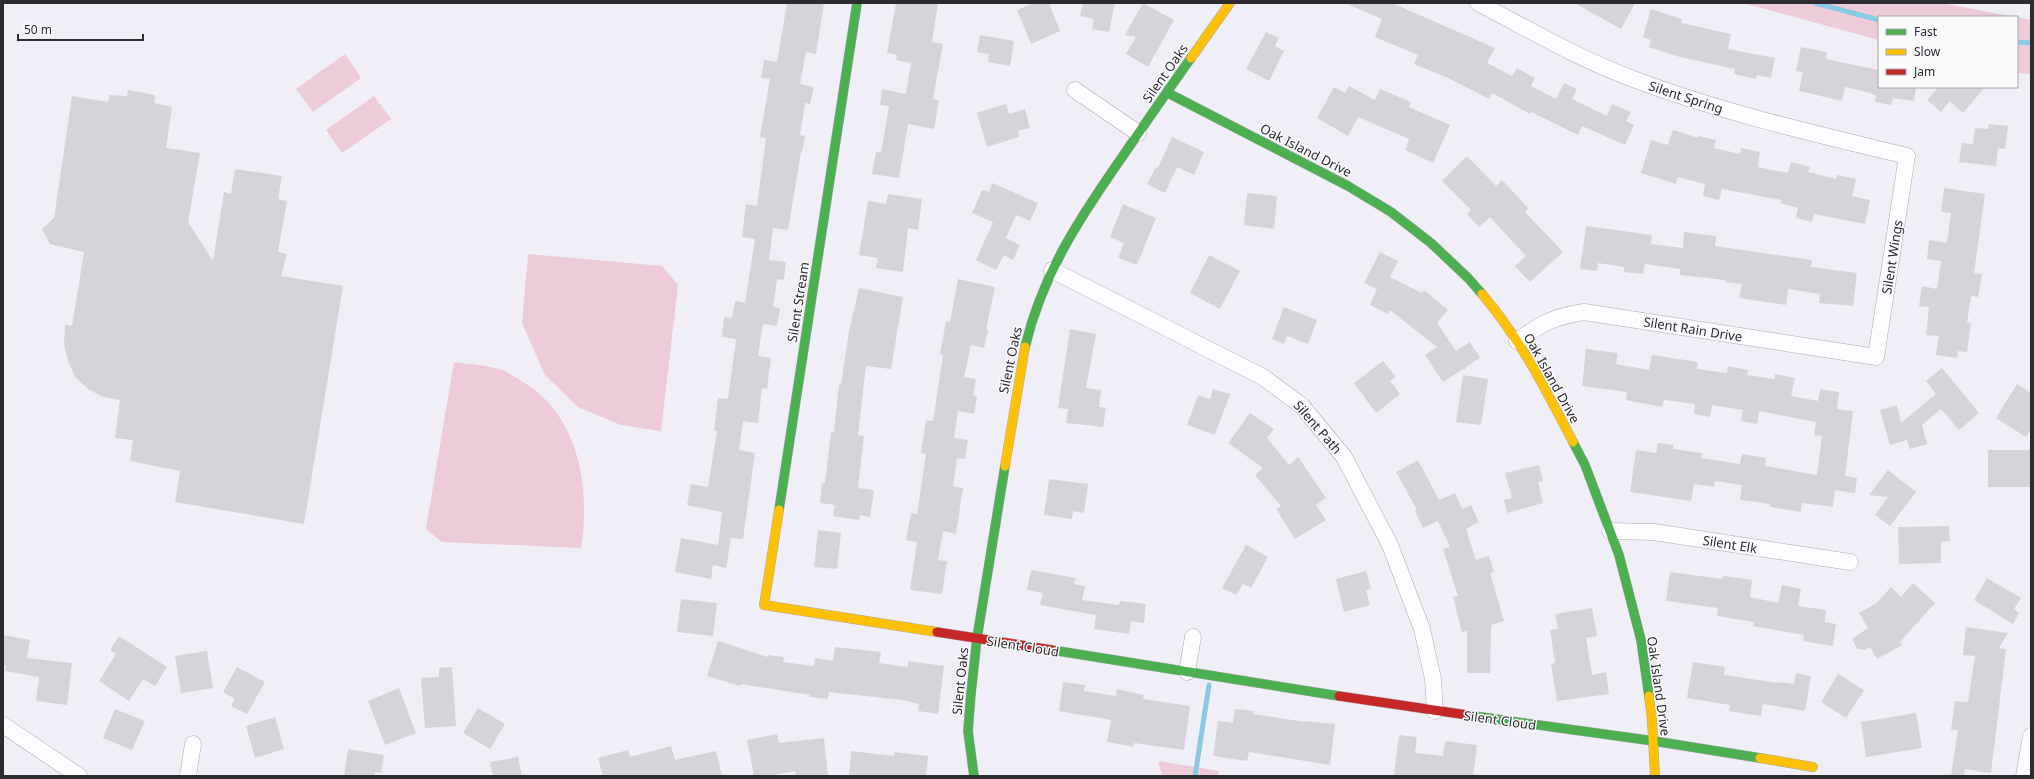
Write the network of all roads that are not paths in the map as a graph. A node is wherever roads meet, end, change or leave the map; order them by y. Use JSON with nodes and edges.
{"nodes":[{"id":1,"x":857,"y":3,"type":"edge"},
{"id":2,"x":1230,"y":3,"type":"edge"},
{"id":3,"x":1478,"y":3,"type":"edge"},
{"id":4,"x":1075,"y":90,"type":"dead end"},
{"id":5,"x":1168,"y":93,"type":"junction"},
{"id":6,"x":1138,"y":133,"type":"junction"},
{"id":7,"x":1907,"y":156,"type":"joint"},
{"id":8,"x":1052,"y":270,"type":"junction"},
{"id":9,"x":1517,"y":341,"type":"junction"},
{"id":10,"x":1876,"y":357,"type":"joint"},
{"id":11,"x":1610,"y":531,"type":"junction"},
{"id":12,"x":1850,"y":562,"type":"dead end"},
{"id":13,"x":764,"y":606,"type":"joint"},
{"id":14,"x":977,"y":638,"type":"junction"},
{"id":15,"x":1193,"y":638,"type":"dead end"},
{"id":16,"x":1187,"y":672,"type":"junction"},
{"id":17,"x":1435,"y":710,"type":"junction"},
{"id":18,"x":3,"y":724,"type":"edge"},
{"id":19,"x":2031,"y":736,"type":"edge"},
{"id":20,"x":1654,"y":741,"type":"junction"},
{"id":21,"x":193,"y":744,"type":"dead end"},
{"id":22,"x":1813,"y":767,"type":"dead end"},
{"id":23,"x":79,"y":776,"type":"edge"},
{"id":24,"x":188,"y":776,"type":"edge"},
{"id":25,"x":974,"y":776,"type":"edge"},
{"id":26,"x":1655,"y":776,"type":"edge"},
{"id":27,"x":2024,"y":776,"type":"edge"}],
"edges":[{"from":1,"to":13,"type":"street","name":"Silent Stream"},
{"from":2,"to":5,"type":"street","name":"Silent Oaks"},
{"from":3,"to":7,"type":"street","name":"Silent Spring"},
{"from":4,"to":6,"type":"street"},
{"from":5,"to":6,"type":"street","name":"Silent Oaks"},
{"from":5,"to":9,"type":"street","name":"Oak Island Drive"},
{"from":6,"to":8,"type":"street","name":"Silent Oaks"},
{"from":7,"to":10,"type":"street","name":"Silent Wings"},
{"from":8,"to":14,"type":"street","name":"Silent Oaks"},
{"from":8,"to":17,"type":"street","name":"Silent Path"},
{"from":9,"to":10,"type":"street","name":"Silent Rain Drive"},
{"from":9,"to":11,"type":"street","name":"Oak Island Drive"},
{"from":11,"to":12,"type":"street","name":"Silent Elk"},
{"from":11,"to":20,"type":"street","name":"Oak Island Drive"},
{"from":13,"to":14,"type":"street","name":"Silent Cloud"},
{"from":14,"to":16,"type":"street","name":"Silent Cloud"},
{"from":14,"to":25,"type":"street","name":"Silent Oaks"},
{"from":15,"to":16,"type":"street"},
{"from":16,"to":17,"type":"street","name":"Silent Cloud"},
{"from":17,"to":20,"type":"street","name":"Silent Cloud"},
{"from":18,"to":23,"type":"street"},
{"from":19,"to":27,"type":"street"},
{"from":20,"to":22,"type":"street","name":"Silent Cloud"},
{"from":20,"to":26,"type":"street","name":"Oak Island Drive"},
{"from":21,"to":24,"type":"street"}]}
